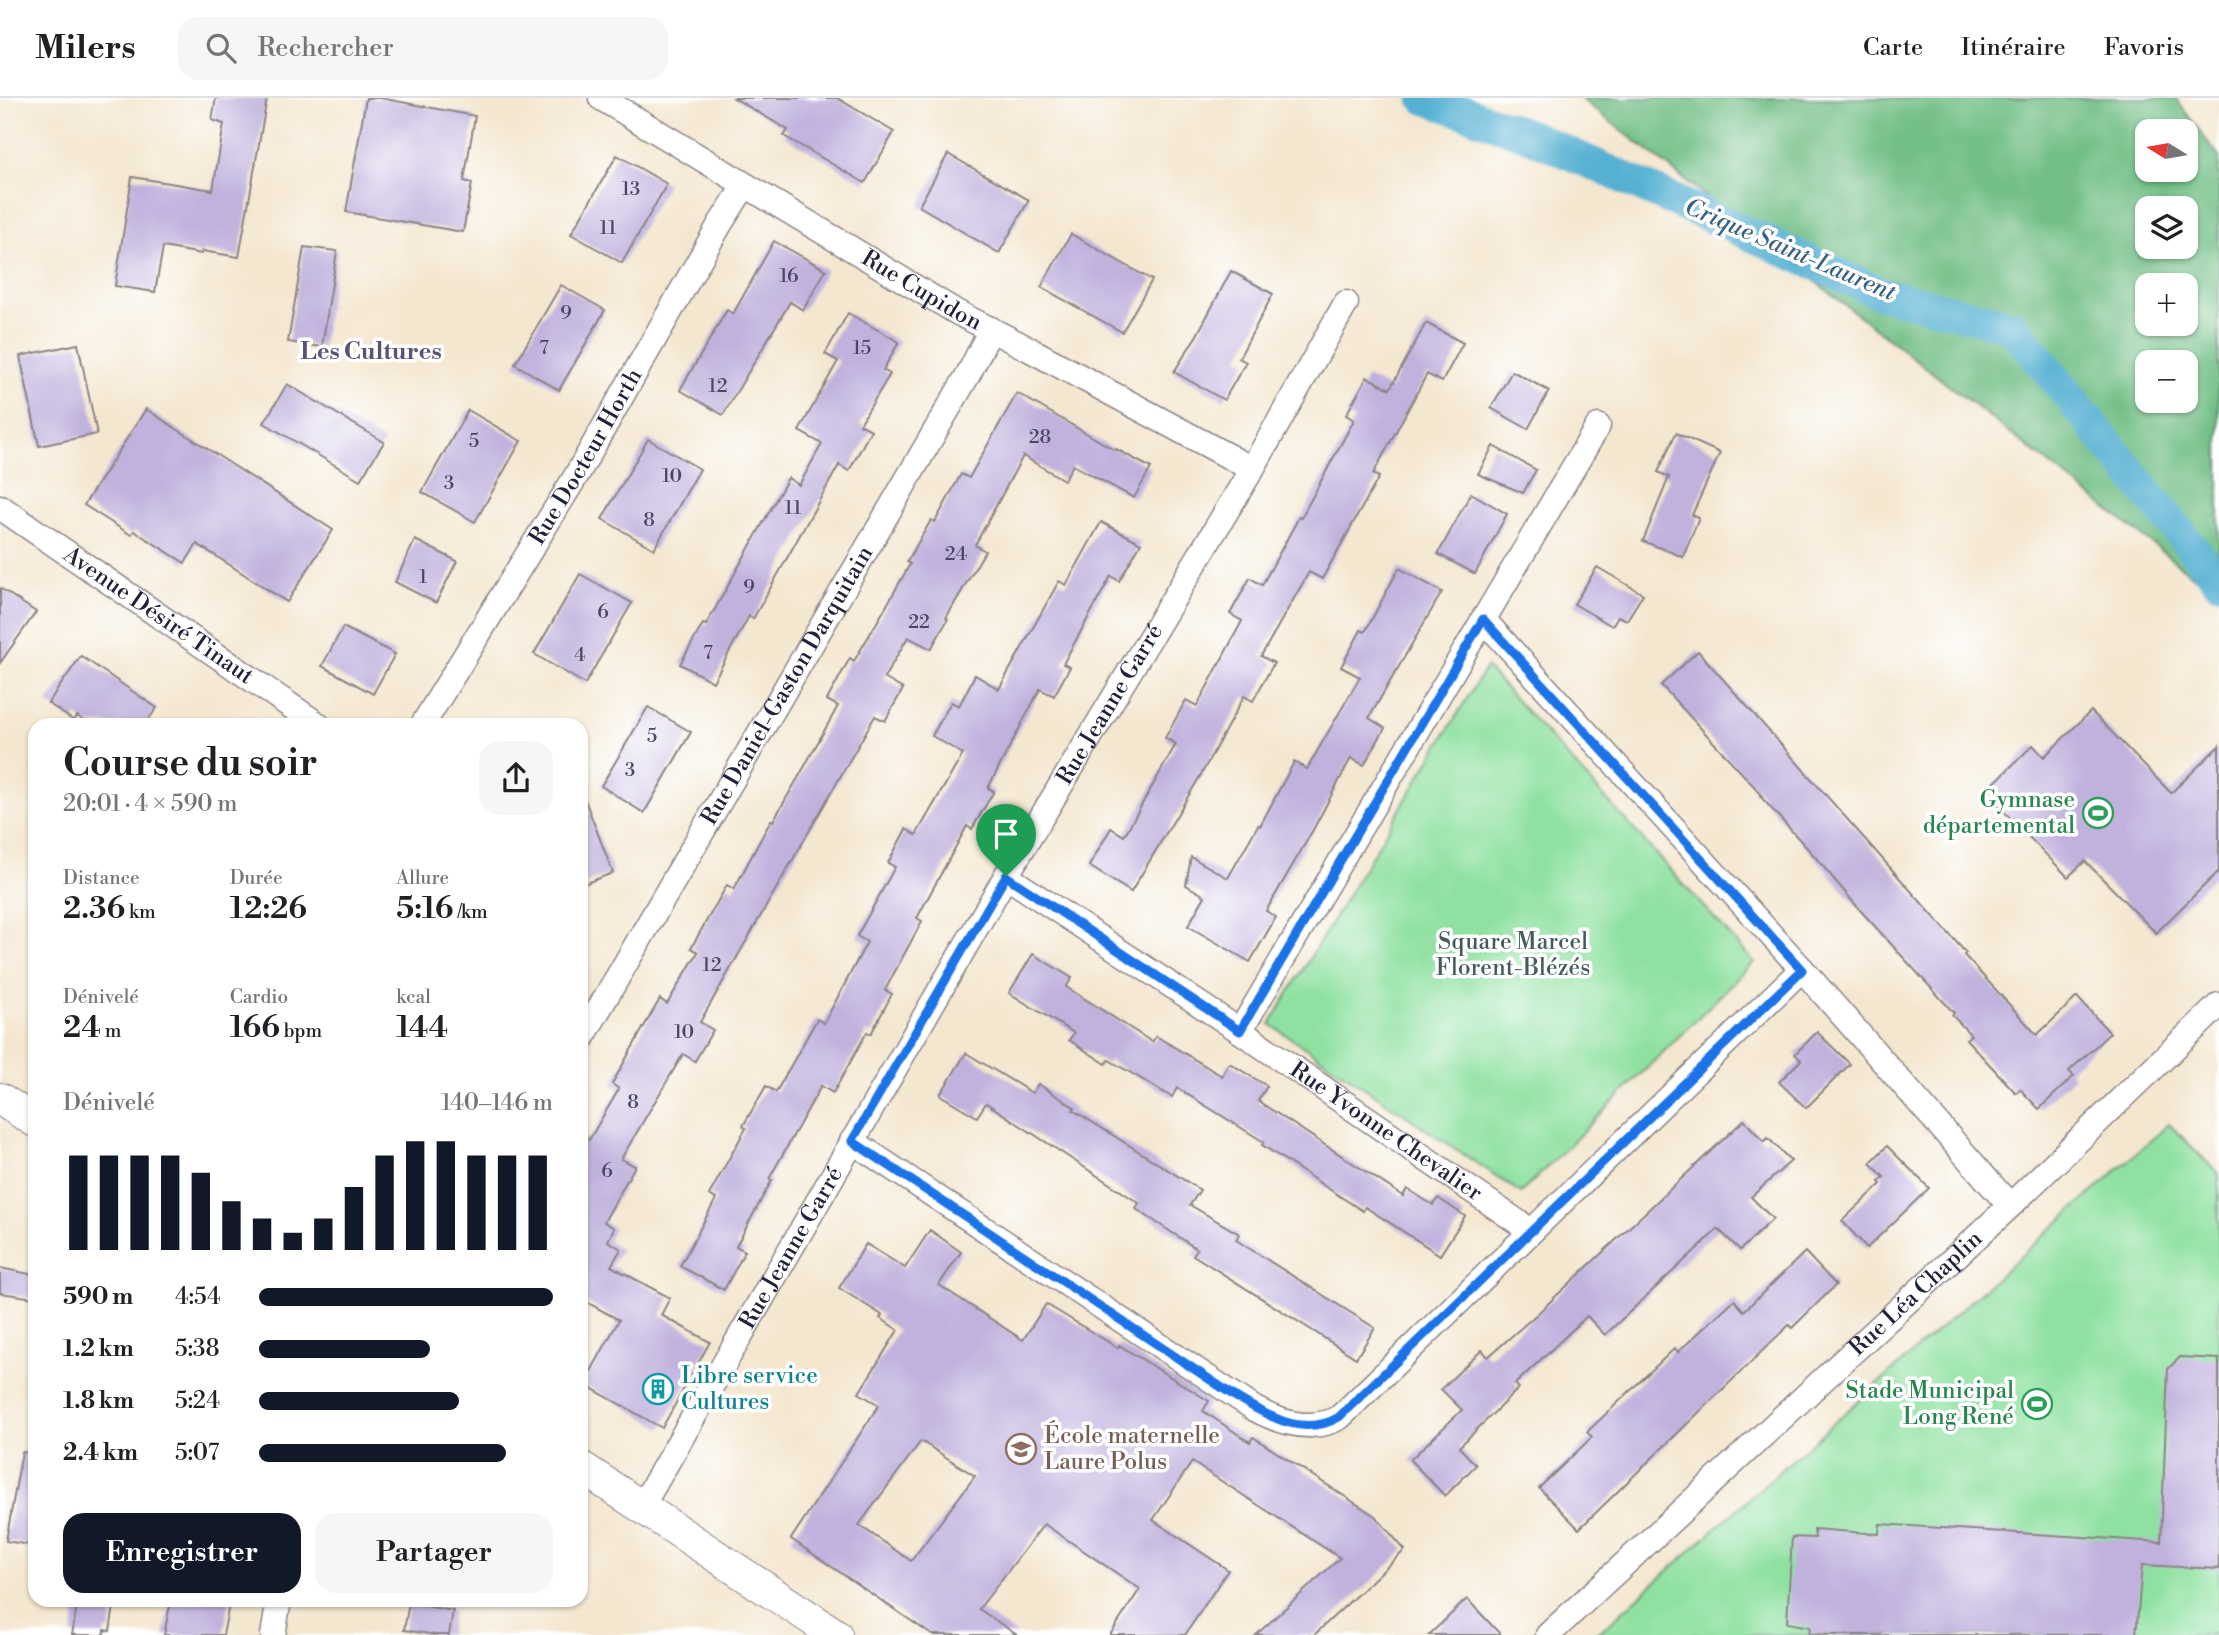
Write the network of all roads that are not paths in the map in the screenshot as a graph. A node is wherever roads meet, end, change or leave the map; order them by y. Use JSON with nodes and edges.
{"nodes":[{"id":1,"x":601,"y":98,"type":"edge"},
{"id":2,"x":745,"y":186,"type":"junction"},
{"id":3,"x":1346,"y":303,"type":"dead end"},
{"id":4,"x":991,"y":329,"type":"junction"},
{"id":5,"x":1598,"y":426,"type":"dead end"},
{"id":6,"x":1252,"y":469,"type":"junction"},
{"id":7,"x":0,"y":507,"type":"edge"},
{"id":8,"x":1483,"y":619,"type":"junction"},
{"id":9,"x":308,"y":718,"type":"edge"},
{"id":10,"x":427,"y":718,"type":"edge"},
{"id":11,"x":1006,"y":876,"type":"junction"},
{"id":12,"x":1802,"y":970,"type":"junction"},
{"id":13,"x":2219,"y":1005,"type":"edge"},
{"id":14,"x":588,"y":1028,"type":"edge"},
{"id":15,"x":1240,"y":1031,"type":"junction"},
{"id":16,"x":0,"y":1099,"type":"edge"},
{"id":17,"x":28,"y":1117,"type":"edge"},
{"id":18,"x":852,"y":1141,"type":"junction"},
{"id":19,"x":2010,"y":1206,"type":"junction"},
{"id":20,"x":1531,"y":1231,"type":"junction"},
{"id":21,"x":588,"y":1471,"type":"edge"},
{"id":22,"x":642,"y":1506,"type":"junction"},
{"id":23,"x":278,"y":1607,"type":"edge"},
{"id":24,"x":273,"y":1635,"type":"edge"},
{"id":25,"x":836,"y":1635,"type":"edge"},
{"id":26,"x":1548,"y":1635,"type":"edge"}],
"edges":[{"from":1,"to":2,"type":"street","name":"Rue Cupidon"},
{"from":2,"to":4,"type":"street","name":"Rue Cupidon"},
{"from":2,"to":10,"type":"street","name":"Rue Docteur Horth"},
{"from":3,"to":6,"type":"street","name":"Rue Jeanne Garré"},
{"from":4,"to":6,"type":"street","name":"Rue Cupidon"},
{"from":4,"to":14,"type":"street","name":"Rue Daniel-Gaston Darquitain"},
{"from":5,"to":8,"type":"street"},
{"from":6,"to":11,"type":"street","name":"Rue Jeanne Garré"},
{"from":7,"to":9,"type":"street","name":"Avenue Désiré Tinaut"},
{"from":8,"to":12,"type":"street"},
{"from":8,"to":15,"type":"street"},
{"from":11,"to":15,"type":"street","name":"Rue Yvonne Chevalier"},
{"from":11,"to":18,"type":"street","name":"Rue Jeanne Garré"},
{"from":12,"to":19,"type":"street"},
{"from":12,"to":20,"type":"street"},
{"from":13,"to":19,"type":"street","name":"Rue Léa Chaplin"},
{"from":15,"to":20,"type":"street","name":"Rue Yvonne Chevalier"},
{"from":16,"to":17,"type":"street"},
{"from":18,"to":20,"type":"street"},
{"from":18,"to":22,"type":"street","name":"Rue Jeanne Garré"},
{"from":19,"to":26,"type":"street","name":"Rue Léa Chaplin"},
{"from":21,"to":22,"type":"street"},
{"from":22,"to":25,"type":"street"},
{"from":23,"to":24,"type":"street"}]}
